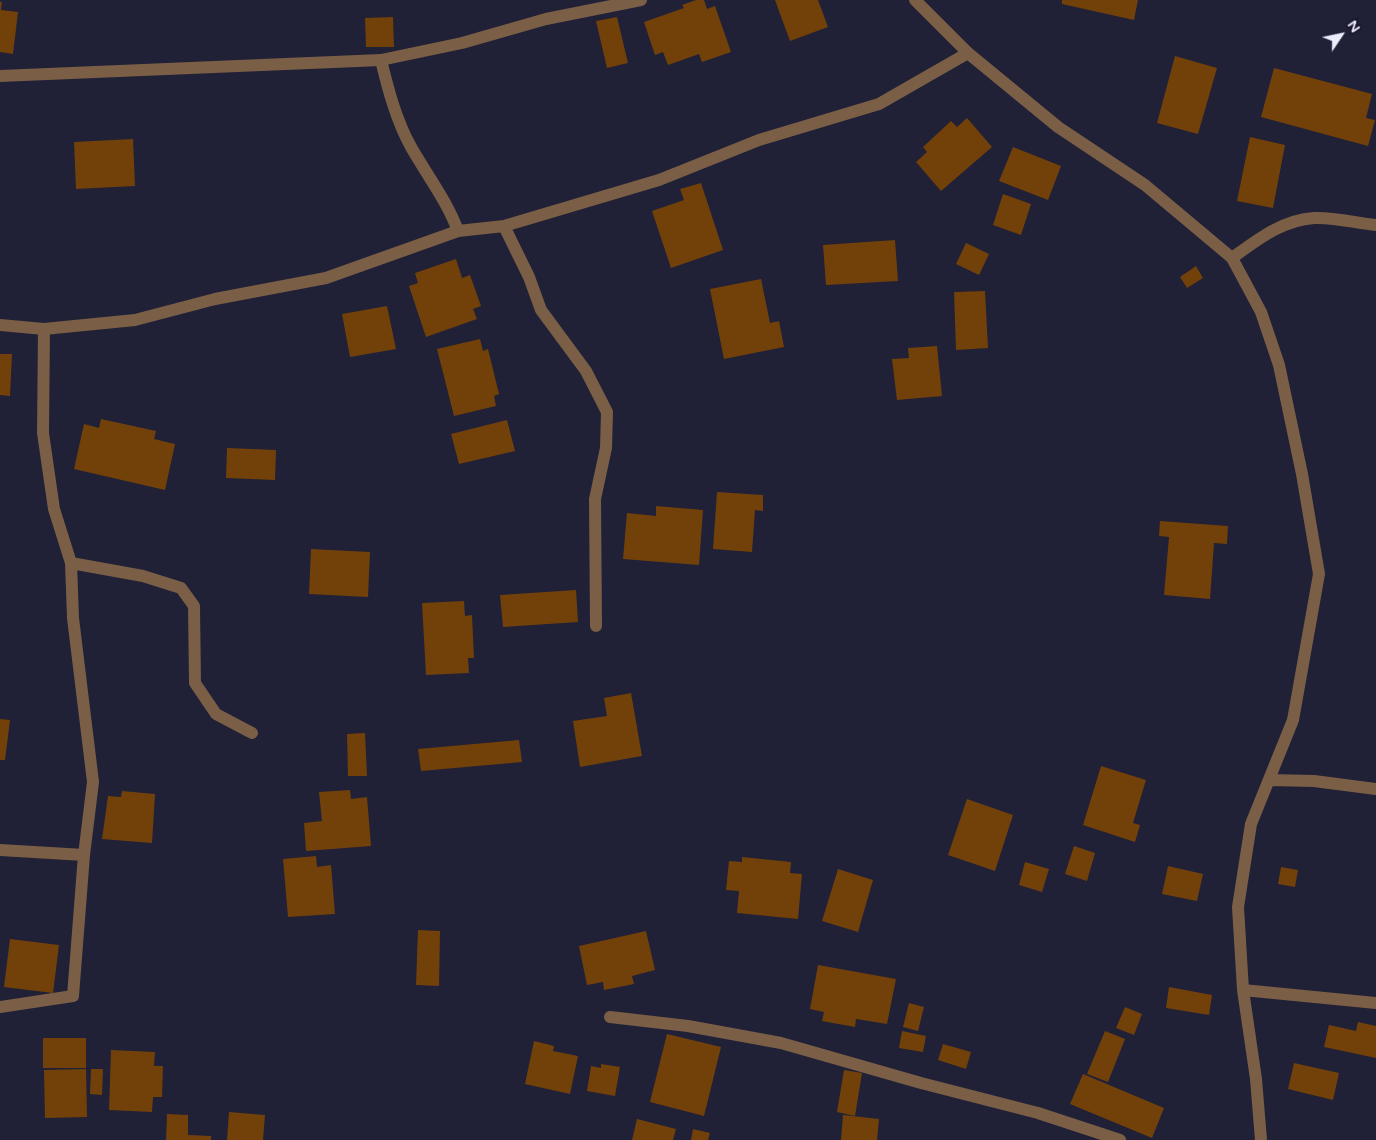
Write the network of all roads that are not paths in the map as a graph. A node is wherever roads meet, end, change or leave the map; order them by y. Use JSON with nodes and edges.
{"nodes":[{"id":1,"x":641,"y":0,"type":"edge"},
{"id":2,"x":915,"y":0,"type":"edge"},
{"id":3,"x":968,"y":53,"type":"junction"},
{"id":4,"x":381,"y":60,"type":"junction"},
{"id":5,"x":0,"y":76,"type":"edge"},
{"id":6,"x":1376,"y":225,"type":"edge"},
{"id":7,"x":504,"y":226,"type":"junction"},
{"id":8,"x":458,"y":231,"type":"junction"},
{"id":9,"x":1232,"y":258,"type":"junction"},
{"id":10,"x":0,"y":325,"type":"edge"},
{"id":11,"x":44,"y":329,"type":"junction"},
{"id":12,"x":71,"y":563,"type":"junction"},
{"id":13,"x":596,"y":626,"type":"dead end"},
{"id":14,"x":252,"y":733,"type":"dead end"},
{"id":15,"x":1269,"y":780,"type":"junction"},
{"id":16,"x":1376,"y":789,"type":"edge"},
{"id":17,"x":0,"y":850,"type":"edge"},
{"id":18,"x":84,"y":855,"type":"junction"},
{"id":19,"x":1243,"y":990,"type":"junction"},
{"id":20,"x":1376,"y":1003,"type":"edge"},
{"id":21,"x":0,"y":1006,"type":"edge"},
{"id":22,"x":610,"y":1017,"type":"dead end"},
{"id":23,"x":1120,"y":1140,"type":"edge"},
{"id":24,"x":1261,"y":1140,"type":"edge"}],
"edges":[{"from":1,"to":4,"type":"street"},
{"from":2,"to":3,"type":"street"},
{"from":3,"to":7,"type":"street"},
{"from":3,"to":9,"type":"street"},
{"from":4,"to":5,"type":"street"},
{"from":4,"to":8,"type":"street"},
{"from":6,"to":9,"type":"street"},
{"from":7,"to":8,"type":"street"},
{"from":7,"to":13,"type":"street"},
{"from":8,"to":11,"type":"street"},
{"from":9,"to":15,"type":"street"},
{"from":10,"to":11,"type":"street"},
{"from":11,"to":12,"type":"street"},
{"from":12,"to":14,"type":"street"},
{"from":12,"to":18,"type":"street"},
{"from":15,"to":16,"type":"street"},
{"from":15,"to":19,"type":"street"},
{"from":17,"to":18,"type":"street"},
{"from":18,"to":21,"type":"street"},
{"from":19,"to":20,"type":"street"},
{"from":19,"to":24,"type":"street"},
{"from":22,"to":23,"type":"street"}]}
